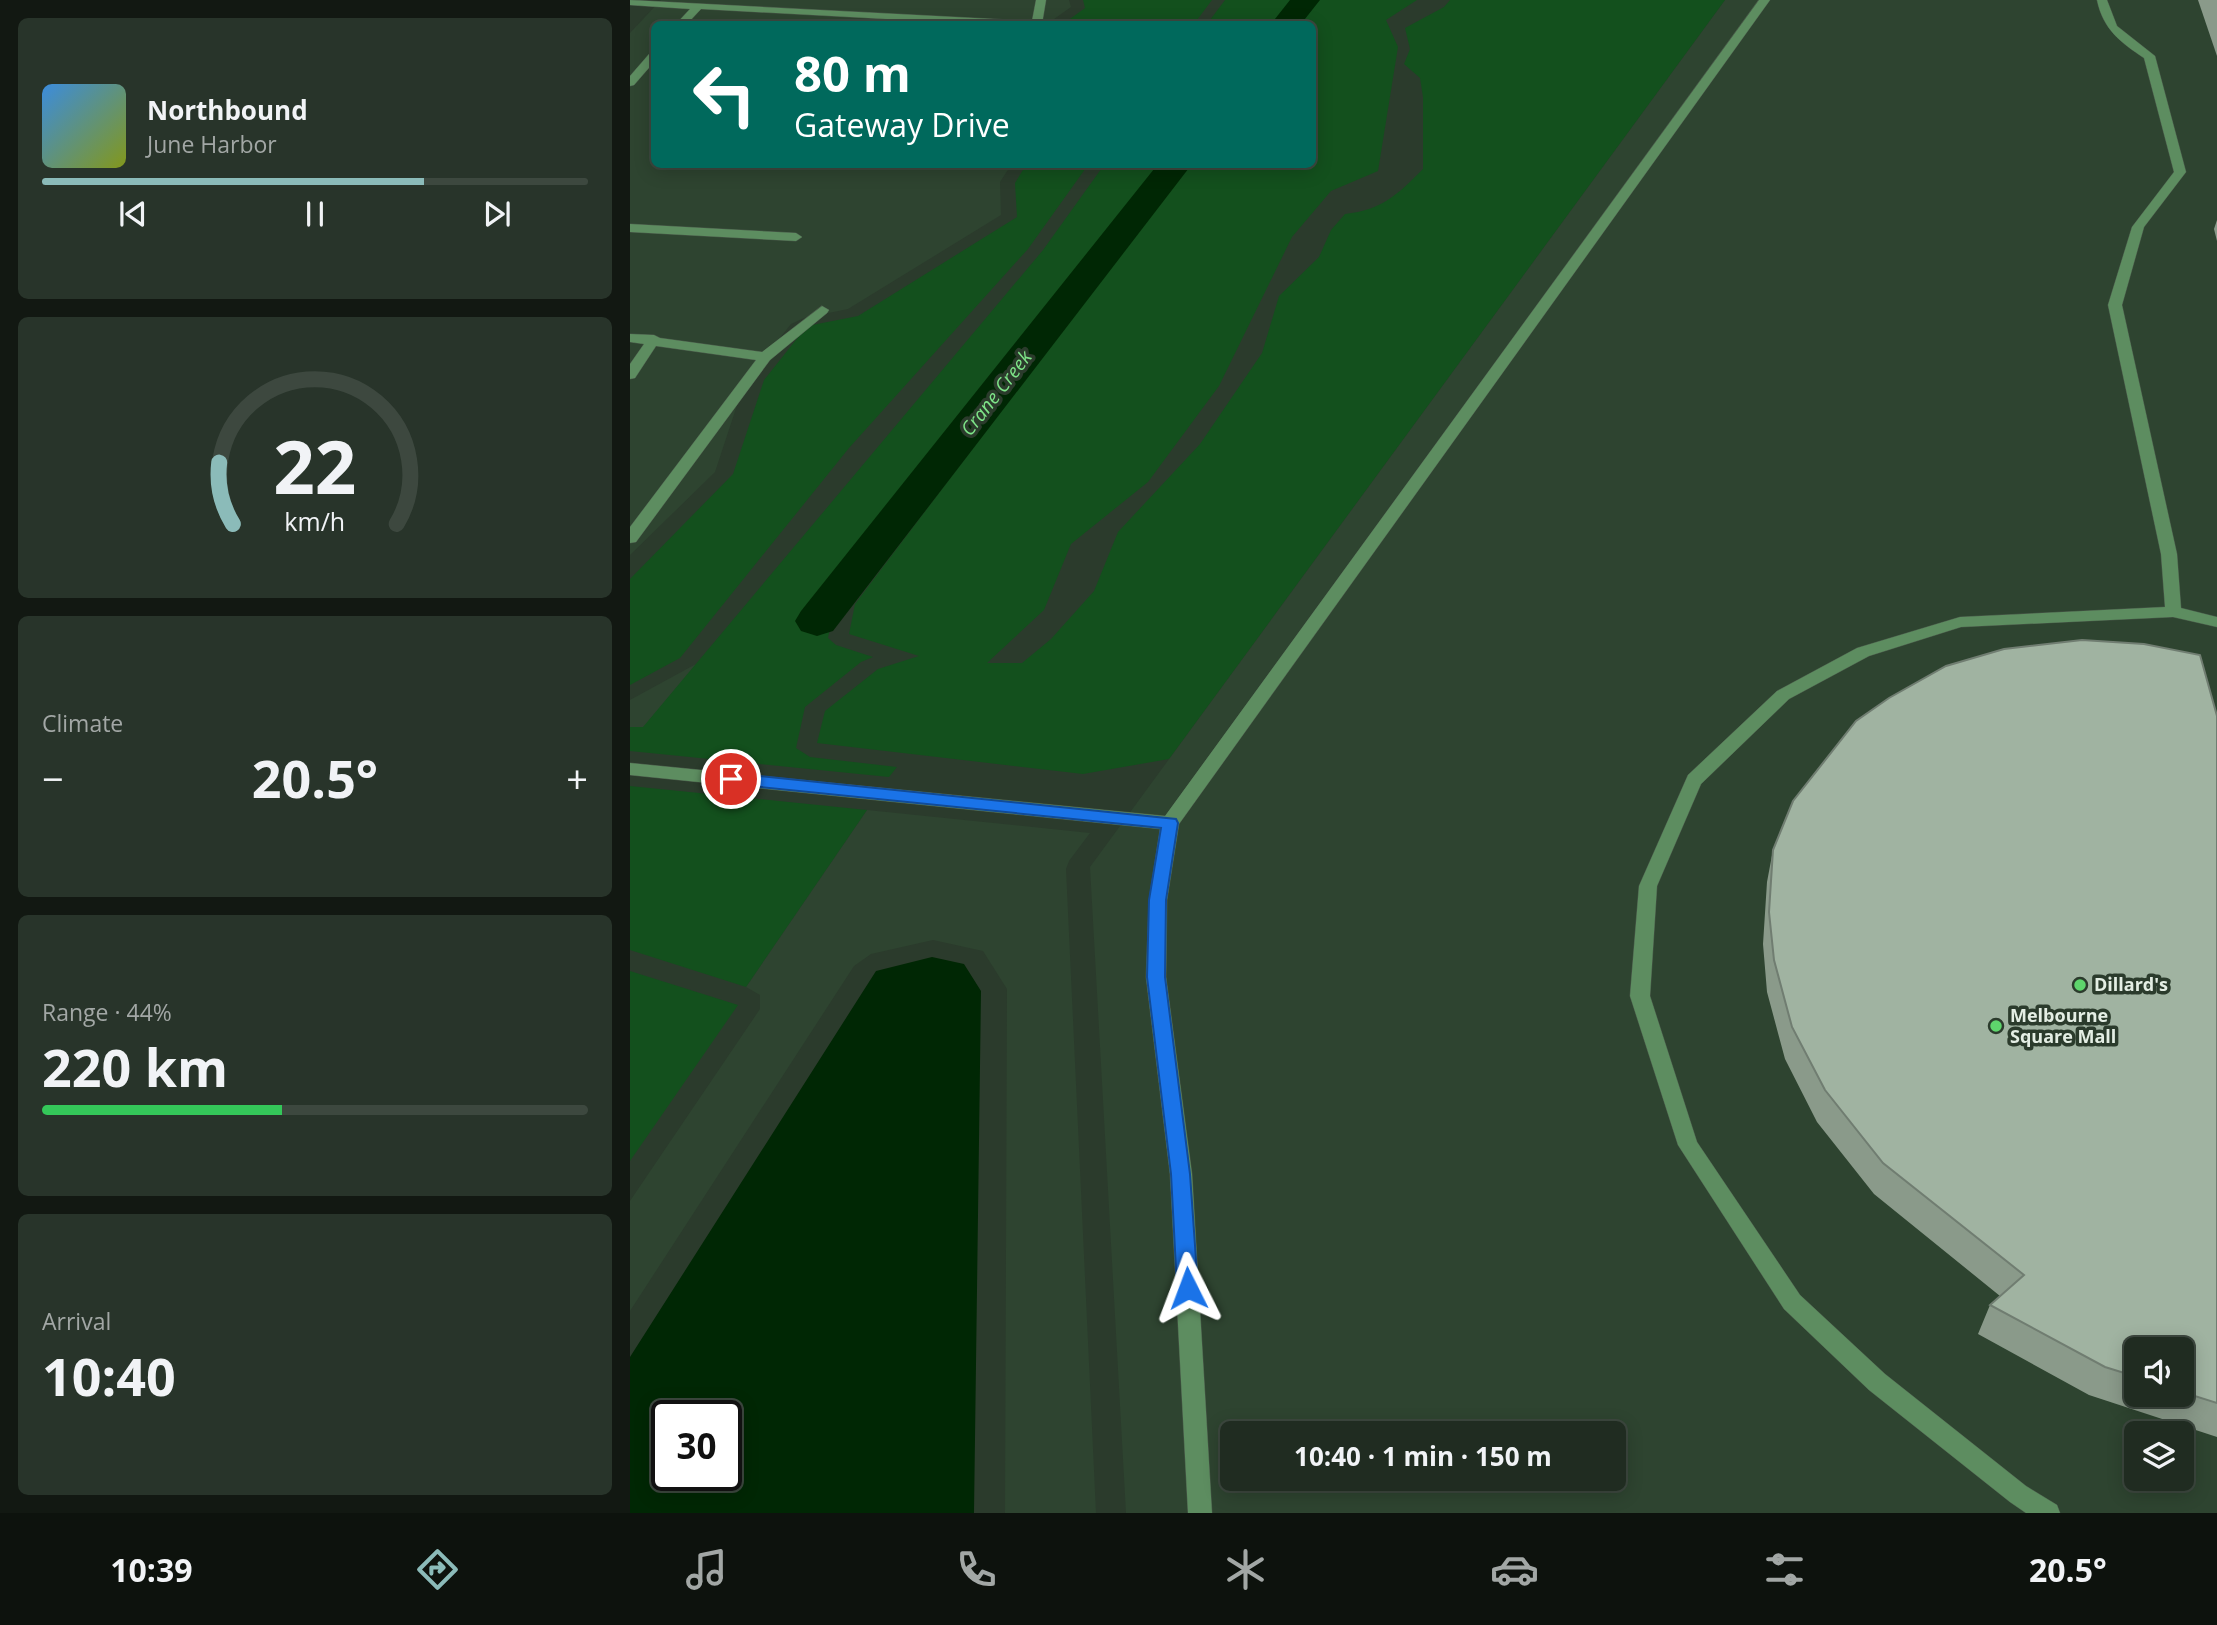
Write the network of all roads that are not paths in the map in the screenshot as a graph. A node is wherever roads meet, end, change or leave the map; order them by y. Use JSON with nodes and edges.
{"nodes":[{"id":1,"x":796,"y":0,"type":"edge"},
{"id":2,"x":1041,"y":0,"type":"edge"},
{"id":3,"x":1765,"y":0,"type":"edge"},
{"id":4,"x":2102,"y":0,"type":"edge"},
{"id":5,"x":630,"y":2,"type":"edge"},
{"id":6,"x":706,"y":4,"type":"edge"},
{"id":7,"x":787,"y":11,"type":"junction"},
{"id":8,"x":685,"y":21,"type":"edge"},
{"id":9,"x":974,"y":21,"type":"edge"},
{"id":10,"x":1038,"y":21,"type":"edge"},
{"id":11,"x":651,"y":58,"type":"edge"},
{"id":12,"x":630,"y":83,"type":"edge"},
{"id":13,"x":630,"y":228,"type":"edge"},
{"id":14,"x":796,"y":237,"type":"dead end"},
{"id":15,"x":822,"y":310,"type":"dead end"},
{"id":16,"x":630,"y":338,"type":"edge"},
{"id":17,"x":654,"y":339,"type":"junction"},
{"id":18,"x":765,"y":357,"type":"junction"},
{"id":19,"x":630,"y":375,"type":"edge"},
{"id":20,"x":630,"y":538,"type":"edge"},
{"id":21,"x":2173,"y":612,"type":"junction"},
{"id":22,"x":2217,"y":622,"type":"edge"},
{"id":23,"x":630,"y":769,"type":"edge"},
{"id":24,"x":1170,"y":823,"type":"junction"},
{"id":25,"x":1200,"y":1513,"type":"edge"},
{"id":26,"x":2048,"y":1513,"type":"edge"}],
"edges":[{"from":1,"to":7,"type":"street"},
{"from":2,"to":10,"type":"street"},
{"from":3,"to":24,"type":"street"},
{"from":4,"to":21,"type":"street"},
{"from":5,"to":6,"type":"street"},
{"from":6,"to":7,"type":"street"},
{"from":6,"to":8,"type":"street"},
{"from":7,"to":9,"type":"street"},
{"from":11,"to":12,"type":"street"},
{"from":13,"to":14,"type":"street"},
{"from":15,"to":18,"type":"street"},
{"from":16,"to":17,"type":"street"},
{"from":17,"to":18,"type":"street"},
{"from":17,"to":19,"type":"street"},
{"from":18,"to":20,"type":"street"},
{"from":21,"to":22,"type":"street"},
{"from":21,"to":26,"type":"street"},
{"from":23,"to":24,"type":"street"},
{"from":24,"to":25,"type":"street"}]}
